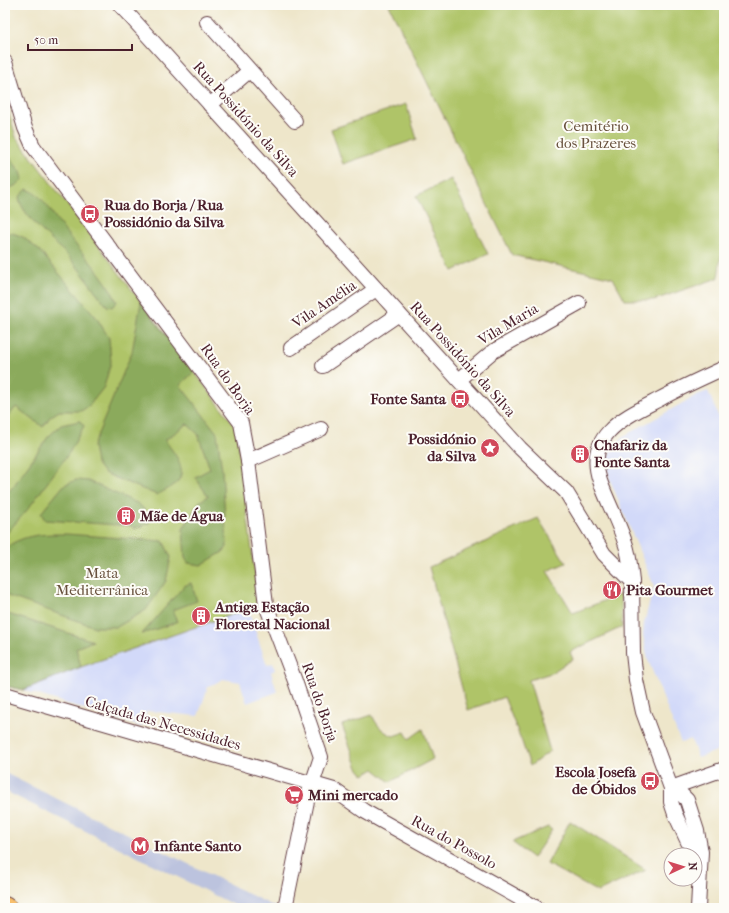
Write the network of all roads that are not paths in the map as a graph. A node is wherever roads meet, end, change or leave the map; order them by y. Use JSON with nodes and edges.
{"nodes":[{"id":1,"x":120,"y":5,"type":"edge"},
{"id":2,"x":207,"y":22,"type":"dead end"},
{"id":3,"x":5,"y":62,"type":"edge"},
{"id":4,"x":249,"y":71,"type":"junction"},
{"id":5,"x":210,"y":105,"type":"junction"},
{"id":6,"x":295,"y":121,"type":"dead end"},
{"id":7,"x":376,"y":289,"type":"junction"},
{"id":8,"x":579,"y":303,"type":"dead end"},
{"id":9,"x":399,"y":314,"type":"junction"},
{"id":10,"x":291,"y":348,"type":"dead end"},
{"id":11,"x":323,"y":366,"type":"dead end"},
{"id":12,"x":724,"y":368,"type":"edge"},
{"id":13,"x":459,"y":380,"type":"junction"},
{"id":14,"x":322,"y":429,"type":"dead end"},
{"id":15,"x":248,"y":461,"type":"junction"},
{"id":16,"x":632,"y":582,"type":"junction"},
{"id":17,"x":5,"y":694,"type":"edge"},
{"id":18,"x":724,"y":769,"type":"edge"},
{"id":19,"x":312,"y":784,"type":"junction"},
{"id":20,"x":671,"y":788,"type":"junction"},
{"id":21,"x":690,"y":847,"type":"edge"},
{"id":22,"x":700,"y":847,"type":"edge"},
{"id":23,"x":699,"y":887,"type":"edge"},
{"id":24,"x":5,"y":906,"type":"edge"},
{"id":25,"x":8,"y":908,"type":"edge"},
{"id":26,"x":285,"y":908,"type":"edge"},
{"id":27,"x":537,"y":908,"type":"edge"},
{"id":28,"x":698,"y":908,"type":"edge"}],
"edges":[{"from":1,"to":5,"type":"street","name":"Rua Possidónio da Silva"},
{"from":2,"to":4,"type":"street"},
{"from":3,"to":15,"type":"street","name":"Rua do Borja"},
{"from":4,"to":5,"type":"street"},
{"from":4,"to":6,"type":"street"},
{"from":5,"to":7,"type":"street","name":"Rua Possidónio da Silva"},
{"from":7,"to":9,"type":"street","name":"Rua Possidónio da Silva"},
{"from":7,"to":10,"type":"street","name":"Vila Amélia"},
{"from":8,"to":13,"type":"street","name":"Vila Maria"},
{"from":9,"to":11,"type":"street"},
{"from":9,"to":13,"type":"street","name":"Rua Possidónio da Silva"},
{"from":12,"to":16,"type":"street"},
{"from":13,"to":16,"type":"street","name":"Rua Possidónio da Silva"},
{"from":14,"to":15,"type":"street"},
{"from":15,"to":19,"type":"street","name":"Rua do Borja"},
{"from":16,"to":20,"type":"street"},
{"from":17,"to":19,"type":"street","name":"Calçada das Necessidades"},
{"from":18,"to":20,"type":"street"},
{"from":19,"to":26,"type":"street","name":"Rua do Borja"},
{"from":19,"to":27,"type":"street","name":"Rua do Possolo"},
{"from":20,"to":21,"type":"street"},
{"from":20,"to":22,"type":"street"},
{"from":23,"to":28,"type":"street"},
{"from":24,"to":25,"type":"main road"}]}
